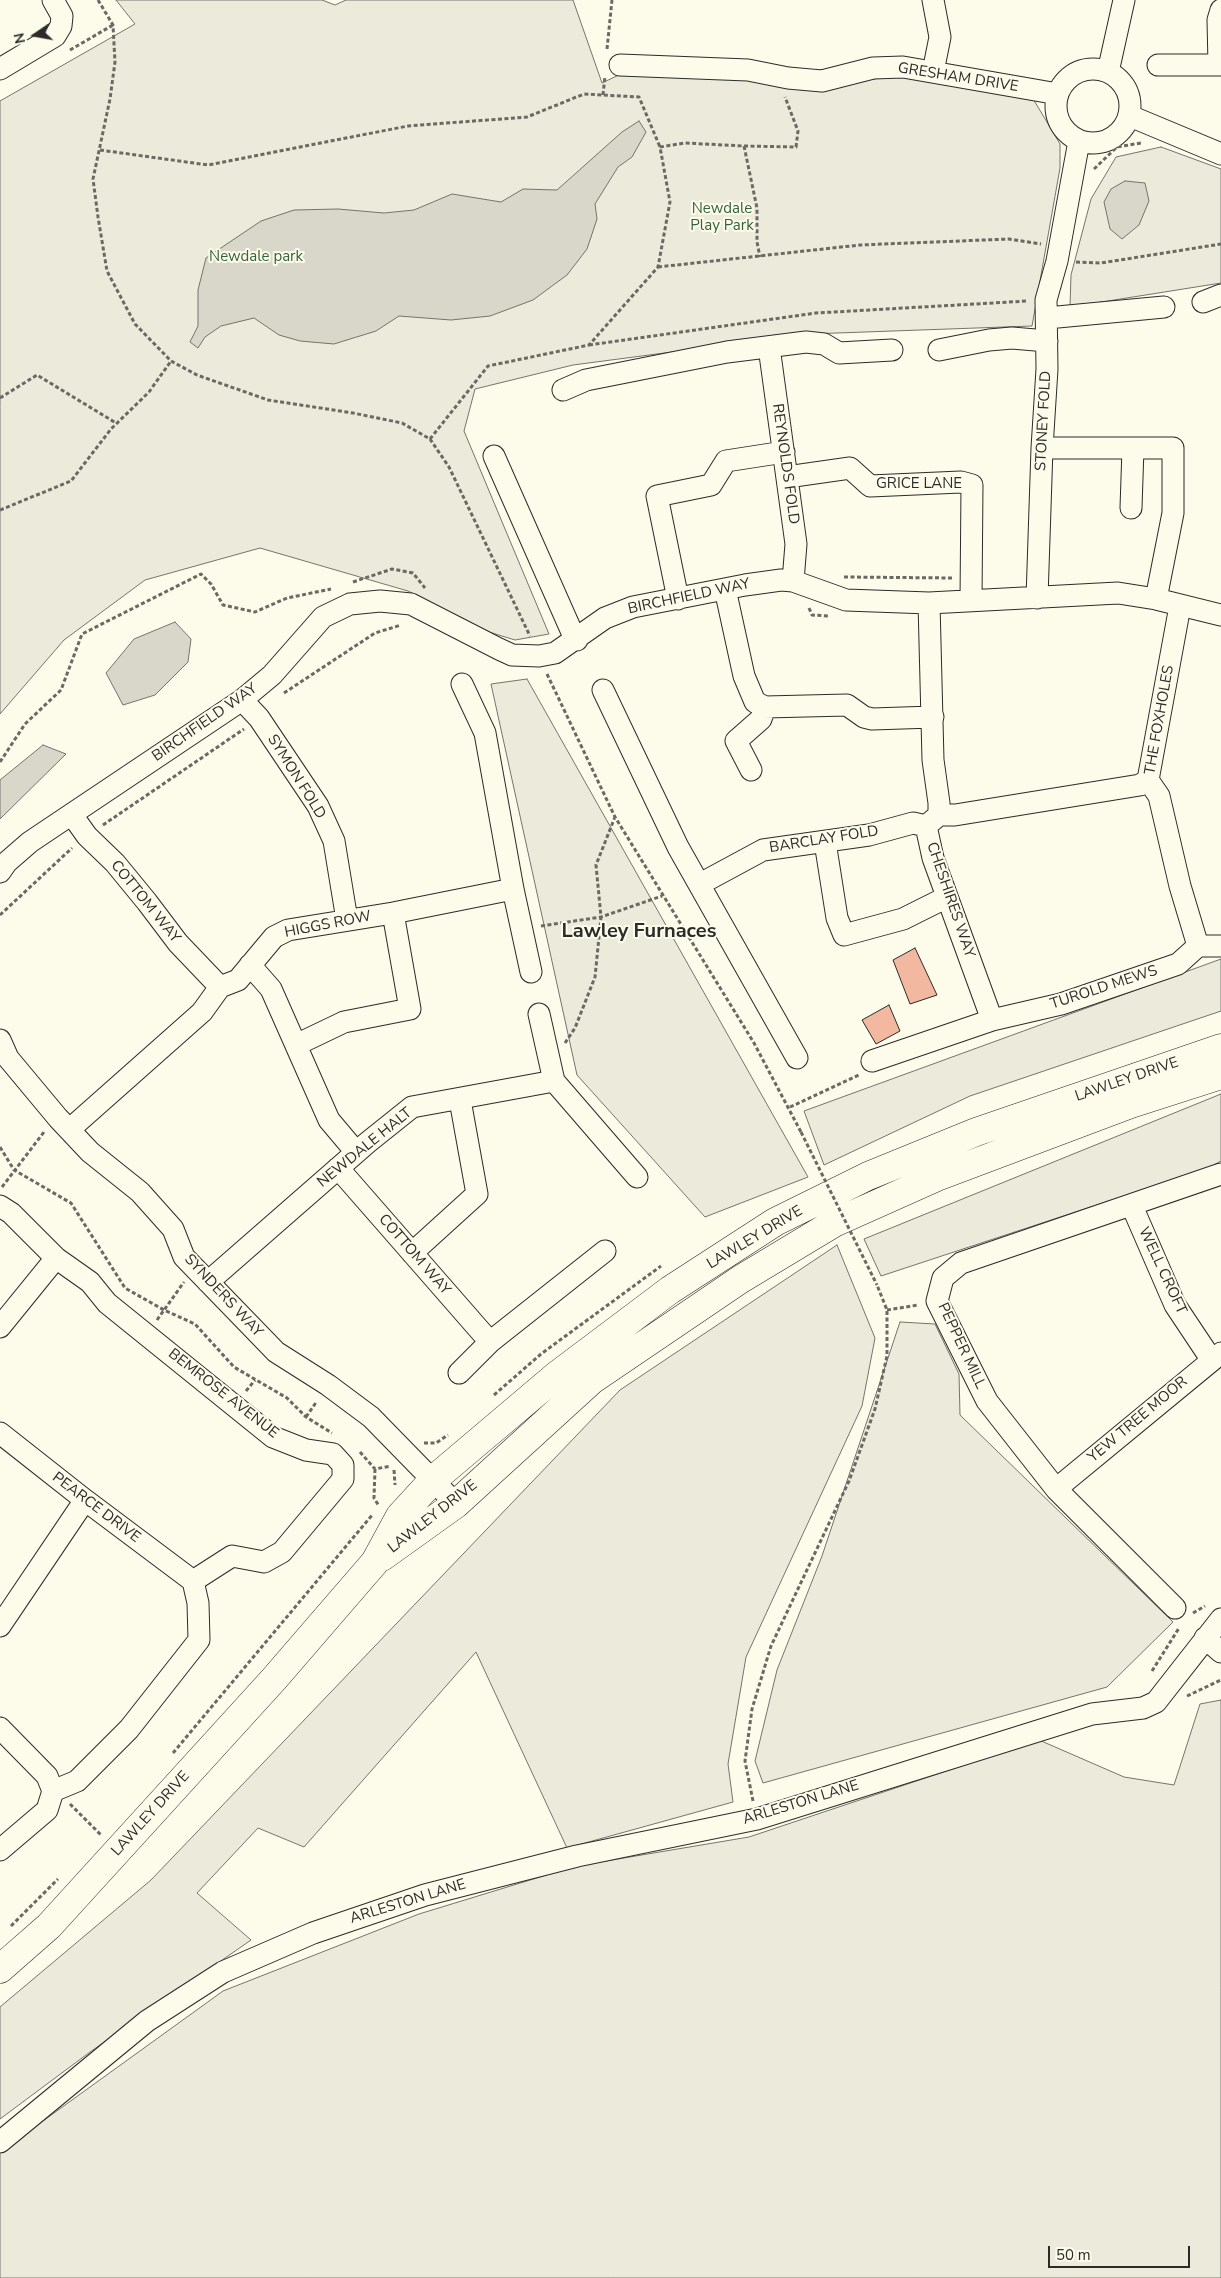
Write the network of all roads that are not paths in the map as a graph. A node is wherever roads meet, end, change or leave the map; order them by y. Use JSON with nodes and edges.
{"nodes":[{"id":1,"x":53,"y":0,"type":"edge"},
{"id":2,"x":933,"y":0,"type":"edge"},
{"id":3,"x":1124,"y":0,"type":"edge"},
{"id":4,"x":1221,"y":10,"type":"edge"},
{"id":5,"x":620,"y":65,"type":"dead end"},
{"id":6,"x":1158,"y":65,"type":"dead end"},
{"id":7,"x":1220,"y":65,"type":"edge"},
{"id":8,"x":0,"y":69,"type":"edge"},
{"id":9,"x":933,"y":72,"type":"junction"},
{"id":10,"x":1108,"y":72,"type":"junction"},
{"id":11,"x":1058,"y":94,"type":"junction"},
{"id":12,"x":1130,"y":116,"type":"junction"},
{"id":13,"x":1079,"y":141,"type":"junction"},
{"id":14,"x":1221,"y":154,"type":"edge"},
{"id":15,"x":1046,"y":300,"type":"junction"},
{"id":16,"x":1164,"y":307,"type":"dead end"},
{"id":17,"x":1047,"y":342,"type":"junction"},
{"id":18,"x":769,"y":347,"type":"junction"},
{"id":19,"x":892,"y":350,"type":"dead end"},
{"id":20,"x":939,"y":350,"type":"dead end"},
{"id":21,"x":563,"y":390,"type":"dead end"},
{"id":22,"x":1042,"y":448,"type":"junction"},
{"id":23,"x":1133,"y":448,"type":"junction"},
{"id":24,"x":784,"y":452,"type":"junction"},
{"id":25,"x":494,"y":456,"type":"dead end"},
{"id":26,"x":787,"y":477,"type":"junction"},
{"id":27,"x":1131,"y":508,"type":"dead end"},
{"id":28,"x":793,"y":581,"type":"junction"},
{"id":29,"x":725,"y":589,"type":"junction"},
{"id":30,"x":1037,"y":598,"type":"junction"},
{"id":31,"x":678,"y":599,"type":"junction"},
{"id":32,"x":1156,"y":599,"type":"junction"},
{"id":33,"x":971,"y":600,"type":"junction"},
{"id":34,"x":929,"y":602,"type":"junction"},
{"id":35,"x":1180,"y":606,"type":"junction"},
{"id":36,"x":1221,"y":615,"type":"edge"},
{"id":37,"x":577,"y":640,"type":"junction"},
{"id":38,"x":462,"y":684,"type":"dead end"},
{"id":39,"x":603,"y":690,"type":"dead end"},
{"id":40,"x":242,"y":700,"type":"junction"},
{"id":41,"x":765,"y":707,"type":"junction"},
{"id":42,"x":933,"y":716,"type":"junction"},
{"id":43,"x":751,"y":770,"type":"dead end"},
{"id":44,"x":1148,"y":780,"type":"junction"},
{"id":45,"x":72,"y":815,"type":"junction"},
{"id":46,"x":933,"y":820,"type":"junction"},
{"id":47,"x":825,"y":842,"type":"junction"},
{"id":48,"x":0,"y":872,"type":"edge"},
{"id":49,"x":700,"y":884,"type":"junction"},
{"id":50,"x":513,"y":888,"type":"junction"},
{"id":51,"x":947,"y":897,"type":"junction"},
{"id":52,"x":393,"y":912,"type":"junction"},
{"id":53,"x":348,"y":920,"type":"junction"},
{"id":54,"x":1198,"y":946,"type":"junction"},
{"id":55,"x":1221,"y":946,"type":"edge"},
{"id":56,"x":250,"y":965,"type":"junction"},
{"id":57,"x":531,"y":972,"type":"dead end"},
{"id":58,"x":220,"y":987,"type":"junction"},
{"id":59,"x":539,"y":1014,"type":"dead end"},
{"id":60,"x":986,"y":1022,"type":"junction"},
{"id":61,"x":0,"y":1040,"type":"edge"},
{"id":62,"x":298,"y":1044,"type":"junction"},
{"id":63,"x":1221,"y":1048,"type":"edge"},
{"id":64,"x":797,"y":1058,"type":"dead end"},
{"id":65,"x":872,"y":1061,"type":"dead end"},
{"id":66,"x":551,"y":1066,"type":"junction"},
{"id":67,"x":1221,"y":1075,"type":"edge"},
{"id":68,"x":460,"y":1100,"type":"junction"},
{"id":69,"x":64,"y":1124,"type":"junction"},
{"id":70,"x":356,"y":1152,"type":"junction"},
{"id":71,"x":338,"y":1168,"type":"junction"},
{"id":72,"x":1221,"y":1174,"type":"edge"},
{"id":73,"x":637,"y":1176,"type":"dead end"},
{"id":74,"x":0,"y":1206,"type":"edge"},
{"id":75,"x":1132,"y":1206,"type":"junction"},
{"id":76,"x":605,"y":1250,"type":"dead end"},
{"id":77,"x":412,"y":1252,"type":"junction"},
{"id":78,"x":56,"y":1258,"type":"junction"},
{"id":79,"x":202,"y":1275,"type":"junction"},
{"id":80,"x":0,"y":1327,"type":"edge"},
{"id":81,"x":490,"y":1342,"type":"junction"},
{"id":82,"x":1216,"y":1356,"type":"edge"},
{"id":83,"x":459,"y":1373,"type":"dead end"},
{"id":84,"x":0,"y":1433,"type":"edge"},
{"id":85,"x":433,"y":1480,"type":"junction"},
{"id":86,"x":1056,"y":1489,"type":"junction"},
{"id":87,"x":85,"y":1500,"type":"junction"},
{"id":88,"x":456,"y":1504,"type":"junction"},
{"id":89,"x":375,"y":1562,"type":"junction"},
{"id":90,"x":193,"y":1581,"type":"junction"},
{"id":91,"x":1175,"y":1608,"type":"dead end"},
{"id":92,"x":1221,"y":1619,"type":"edge"},
{"id":93,"x":0,"y":1626,"type":"edge"},
{"id":94,"x":1205,"y":1638,"type":"junction"},
{"id":95,"x":1221,"y":1652,"type":"edge"},
{"id":96,"x":0,"y":1728,"type":"edge"},
{"id":97,"x":53,"y":1791,"type":"junction"},
{"id":98,"x":0,"y":1850,"type":"edge"},
{"id":99,"x":0,"y":1969,"type":"edge"},
{"id":100,"x":0,"y":2142,"type":"edge"}],
"edges":[{"from":1,"to":8,"type":"street"},
{"from":2,"to":9,"type":"street"},
{"from":3,"to":10,"type":"street"},
{"from":4,"to":7,"type":"street"},
{"from":5,"to":9,"type":"street","name":"GRESHAM DRIVE"},
{"from":6,"to":7,"type":"street"},
{"from":9,"to":11,"type":"street","name":"GRESHAM DRIVE"},
{"from":10,"to":11,"type":"street"},
{"from":10,"to":12,"type":"street"},
{"from":11,"to":13,"type":"street"},
{"from":12,"to":13,"type":"street"},
{"from":12,"to":14,"type":"street"},
{"from":13,"to":15,"type":"street","name":"STONEY FOLD"},
{"from":15,"to":16,"type":"street"},
{"from":15,"to":17,"type":"street","name":"STONEY FOLD"},
{"from":17,"to":20,"type":"street"},
{"from":17,"to":22,"type":"street","name":"STONEY FOLD"},
{"from":18,"to":19,"type":"street"},
{"from":18,"to":21,"type":"street"},
{"from":18,"to":24,"type":"street","name":"REYNOLDS FOLD"},
{"from":22,"to":23,"type":"street"},
{"from":22,"to":30,"type":"street","name":"STONEY FOLD"},
{"from":23,"to":27,"type":"street"},
{"from":23,"to":32,"type":"street"},
{"from":24,"to":26,"type":"street","name":"REYNOLDS FOLD"},
{"from":24,"to":31,"type":"street"},
{"from":25,"to":37,"type":"street"},
{"from":26,"to":28,"type":"street","name":"REYNOLDS FOLD"},
{"from":26,"to":33,"type":"street","name":"GRICE LANE"},
{"from":28,"to":29,"type":"street","name":"BIRCHFIELD WAY"},
{"from":28,"to":34,"type":"street","name":"BIRCHFIELD WAY"},
{"from":29,"to":31,"type":"street","name":"BIRCHFIELD WAY"},
{"from":29,"to":41,"type":"street"},
{"from":30,"to":32,"type":"street","name":"BIRCHFIELD WAY"},
{"from":30,"to":33,"type":"street","name":"BIRCHFIELD WAY"},
{"from":31,"to":37,"type":"street","name":"BIRCHFIELD WAY"},
{"from":32,"to":35,"type":"street","name":"BIRCHFIELD WAY"},
{"from":33,"to":34,"type":"street","name":"BIRCHFIELD WAY"},
{"from":34,"to":42,"type":"street","name":"CHESHIRES WAY"},
{"from":35,"to":36,"type":"street","name":"BIRCHFIELD WAY"},
{"from":35,"to":44,"type":"street","name":"THE FOXHOLES"},
{"from":37,"to":40,"type":"street","name":"BIRCHFIELD WAY"},
{"from":38,"to":50,"type":"street"},
{"from":39,"to":49,"type":"street"},
{"from":40,"to":45,"type":"street","name":"BIRCHFIELD WAY"},
{"from":40,"to":53,"type":"street","name":"SYMON FOLD"},
{"from":41,"to":42,"type":"street"},
{"from":41,"to":43,"type":"street"},
{"from":42,"to":46,"type":"street","name":"CHESHIRES WAY"},
{"from":44,"to":46,"type":"street","name":"BARCLAY FOLD"},
{"from":44,"to":54,"type":"street","name":"THE FOXHOLES"},
{"from":45,"to":48,"type":"street","name":"BIRCHFIELD WAY"},
{"from":45,"to":58,"type":"street","name":"COTTOM WAY"},
{"from":46,"to":47,"type":"street","name":"BARCLAY FOLD"},
{"from":46,"to":51,"type":"street","name":"CHESHIRES WAY"},
{"from":47,"to":49,"type":"street","name":"BARCLAY FOLD"},
{"from":47,"to":51,"type":"street"},
{"from":49,"to":64,"type":"street"},
{"from":50,"to":52,"type":"street","name":"HIGGS ROW"},
{"from":50,"to":57,"type":"street"},
{"from":51,"to":60,"type":"street","name":"CHESHIRES WAY"},
{"from":52,"to":53,"type":"street","name":"HIGGS ROW"},
{"from":52,"to":62,"type":"street"},
{"from":53,"to":56,"type":"street","name":"HIGGS ROW"},
{"from":54,"to":55,"type":"street"},
{"from":54,"to":60,"type":"street","name":"TUROLD MEWS"},
{"from":56,"to":58,"type":"street","name":"HIGGS ROW"},
{"from":56,"to":62,"type":"street"},
{"from":58,"to":69,"type":"street","name":"HIGGS ROW"},
{"from":59,"to":66,"type":"street"},
{"from":60,"to":65,"type":"street","name":"TUROLD MEWS"},
{"from":61,"to":69,"type":"street","name":"SYNDERS WAY"},
{"from":62,"to":70,"type":"street"},
{"from":63,"to":85,"type":"main road","name":"LAWLEY DRIVE"},
{"from":66,"to":68,"type":"street","name":"NEWDALE HALT"},
{"from":66,"to":73,"type":"street"},
{"from":67,"to":88,"type":"main road","name":"LAWLEY DRIVE"},
{"from":68,"to":70,"type":"street","name":"NEWDALE HALT"},
{"from":68,"to":77,"type":"street"},
{"from":69,"to":79,"type":"street","name":"SYNDERS WAY"},
{"from":70,"to":71,"type":"street","name":"NEWDALE HALT"},
{"from":71,"to":77,"type":"street","name":"COTTOM WAY"},
{"from":71,"to":79,"type":"street","name":"NEWDALE HALT"},
{"from":72,"to":75,"type":"street","name":"PEPPER MILL"},
{"from":74,"to":78,"type":"street","name":"BEMROSE AVENUE"},
{"from":75,"to":82,"type":"street","name":"WELL CROFT"},
{"from":75,"to":86,"type":"street","name":"PEPPER MILL"},
{"from":76,"to":81,"type":"street"},
{"from":77,"to":81,"type":"street","name":"COTTOM WAY"},
{"from":78,"to":80,"type":"street"},
{"from":78,"to":90,"type":"street","name":"BEMROSE AVENUE"},
{"from":79,"to":85,"type":"street","name":"SYNDERS WAY"},
{"from":81,"to":83,"type":"street"},
{"from":82,"to":86,"type":"street","name":"YEW TREE MOOR"},
{"from":84,"to":87,"type":"street","name":"PEARCE DRIVE"},
{"from":85,"to":88,"type":"street","name":"SYNDERS WAY"},
{"from":85,"to":89,"type":"main road","name":"LAWLEY DRIVE"},
{"from":86,"to":91,"type":"street","name":"PEPPER MILL"},
{"from":87,"to":90,"type":"street","name":"PEARCE DRIVE"},
{"from":87,"to":93,"type":"street"},
{"from":88,"to":89,"type":"main road","name":"LAWLEY DRIVE"},
{"from":89,"to":99,"type":"main road","name":"LAWLEY DRIVE"},
{"from":90,"to":97,"type":"street"},
{"from":92,"to":94,"type":"street"},
{"from":94,"to":95,"type":"street"},
{"from":94,"to":100,"type":"street","name":"ARLESTON LANE"},
{"from":96,"to":97,"type":"street"},
{"from":97,"to":98,"type":"street"}]}
